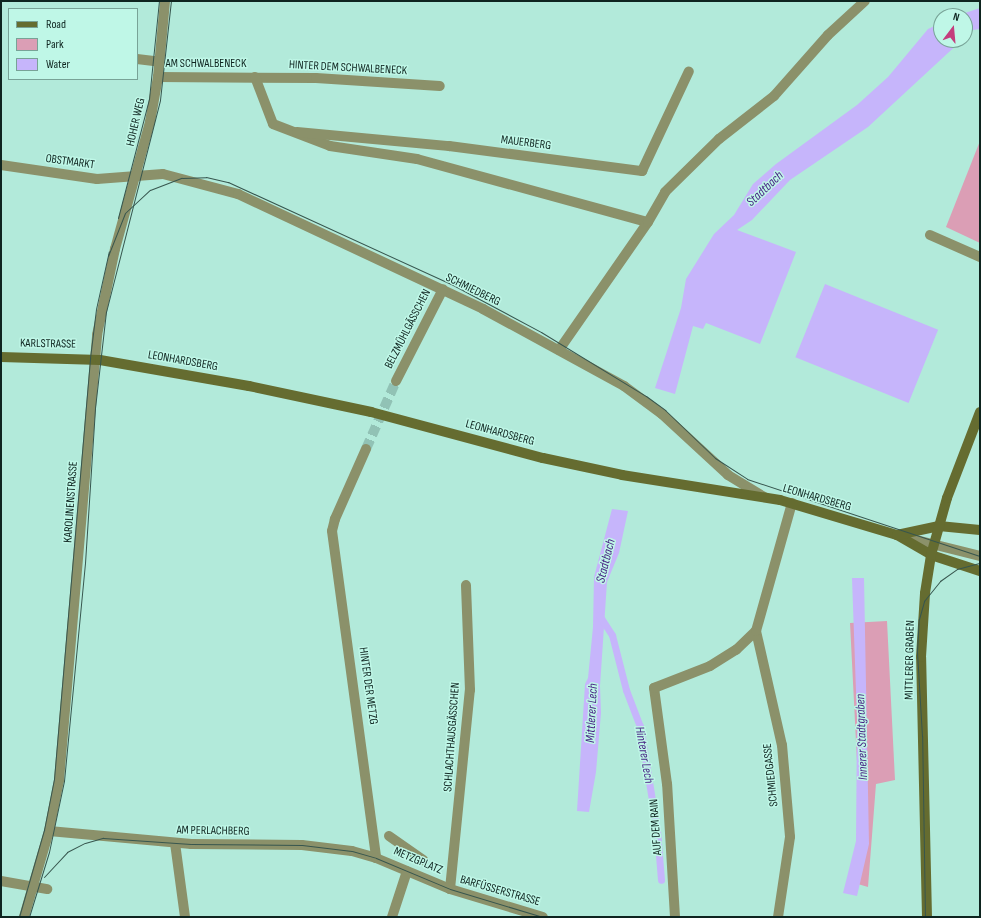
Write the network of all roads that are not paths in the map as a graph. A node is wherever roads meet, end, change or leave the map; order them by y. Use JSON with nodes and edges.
{"nodes":[{"id":1,"x":165,"y":1,"type":"edge"},
{"id":2,"x":864,"y":1,"type":"edge"},
{"id":3,"x":138,"y":59,"type":"edge"},
{"id":4,"x":160,"y":62,"type":"junction"},
{"id":5,"x":689,"y":71,"type":"dead end"},
{"id":6,"x":158,"y":77,"type":"junction"},
{"id":7,"x":255,"y":77,"type":"junction"},
{"id":8,"x":440,"y":86,"type":"dead end"},
{"id":9,"x":297,"y":132,"type":"junction"},
{"id":10,"x":1,"y":165,"type":"edge"},
{"id":11,"x":136,"y":177,"type":"junction"},
{"id":12,"x":648,"y":222,"type":"junction"},
{"id":13,"x":930,"y":235,"type":"dead end"},
{"id":14,"x":980,"y":257,"type":"edge"},
{"id":15,"x":442,"y":290,"type":"junction"},
{"id":16,"x":559,"y":350,"type":"junction"},
{"id":17,"x":1,"y":356,"type":"edge"},
{"id":18,"x":95,"y":359,"type":"junction"},
{"id":19,"x":396,"y":381,"type":"tunnel mouth"},
{"id":20,"x":980,"y":412,"type":"edge"},
{"id":21,"x":366,"y":449,"type":"tunnel mouth"},
{"id":22,"x":765,"y":498,"type":"junction"},
{"id":23,"x":792,"y":504,"type":"junction"},
{"id":24,"x":939,"y":526,"type":"junction"},
{"id":25,"x":980,"y":530,"type":"edge"},
{"id":26,"x":897,"y":535,"type":"junction"},
{"id":27,"x":932,"y":550,"type":"junction"},
{"id":28,"x":980,"y":556,"type":"edge"},
{"id":29,"x":980,"y":571,"type":"edge"},
{"id":30,"x":466,"y":586,"type":"dead end"},
{"id":31,"x":756,"y":631,"type":"junction"},
{"id":32,"x":49,"y":831,"type":"junction"},
{"id":33,"x":389,"y":836,"type":"dead end"},
{"id":34,"x":175,"y":843,"type":"junction"},
{"id":35,"x":376,"y":858,"type":"junction"},
{"id":36,"x":423,"y":860,"type":"dead end"},
{"id":37,"x":407,"y":871,"type":"junction"},
{"id":38,"x":1,"y":881,"type":"edge"},
{"id":39,"x":33,"y":887,"type":"junction"},
{"id":40,"x":47,"y":889,"type":"dead end"},
{"id":41,"x":450,"y":889,"type":"junction"},
{"id":42,"x":24,"y":917,"type":"edge"},
{"id":43,"x":185,"y":917,"type":"edge"},
{"id":44,"x":392,"y":917,"type":"edge"},
{"id":45,"x":543,"y":917,"type":"edge"},
{"id":46,"x":675,"y":917,"type":"edge"},
{"id":47,"x":778,"y":917,"type":"edge"},
{"id":48,"x":927,"y":917,"type":"edge"}],
"edges":[{"from":1,"to":4,"type":"street","name":"HOHER WEG"},
{"from":2,"to":12,"type":"street"},
{"from":3,"to":4,"type":"street"},
{"from":4,"to":6,"type":"street","name":"HOHER WEG"},
{"from":5,"to":9,"type":"street","name":"MAUERBERG"},
{"from":6,"to":7,"type":"street","name":"AM SCHWALBENECK"},
{"from":6,"to":11,"type":"street","name":"HOHER WEG"},
{"from":7,"to":8,"type":"street","name":"HINTER DEM SCHWALBENECK"},
{"from":7,"to":9,"type":"street","name":"MAUERBERG"},
{"from":9,"to":12,"type":"street","name":"MAUERBERG"},
{"from":10,"to":11,"type":"street","name":"OBSTMARKT"},
{"from":11,"to":15,"type":"street","name":"SCHMIEDBERG"},
{"from":11,"to":18,"type":"street","name":"KAROLINENSTRASSE"},
{"from":12,"to":16,"type":"street"},
{"from":13,"to":14,"type":"street"},
{"from":15,"to":16,"type":"street","name":"SCHMIEDBERG"},
{"from":15,"to":19,"type":"street","name":"BELZMÜHLGÄSSCHEN"},
{"from":16,"to":22,"type":"street","name":"SCHMIEDBERG"},
{"from":17,"to":18,"type":"street","name":"KARLSTRASSE"},
{"from":18,"to":22,"type":"street","name":"LEONHARDSBERG"},
{"from":18,"to":32,"type":"street","name":"KAROLINENSTRASSE"},
{"from":20,"to":24,"type":"street","name":"MITTLERER GRABEN"},
{"from":21,"to":35,"type":"street","name":"HINTER DER METZG"},
{"from":22,"to":23,"type":"street","name":"LEONHARDSBERG"},
{"from":23,"to":26,"type":"street","name":"LEONHARDSBERG"},
{"from":23,"to":31,"type":"street","name":"SCHMIEDGASSE"},
{"from":24,"to":25,"type":"street","name":"LEONHARDSBERG"},
{"from":24,"to":26,"type":"street","name":"LEONHARDSBERG"},
{"from":24,"to":27,"type":"street","name":"MITTLERER GRABEN"},
{"from":26,"to":27,"type":"street","name":"LEONHARDSBERG"},
{"from":27,"to":28,"type":"street"},
{"from":27,"to":29,"type":"street","name":"LEONHARDSBERG"},
{"from":27,"to":48,"type":"street","name":"MITTLERER GRABEN"},
{"from":30,"to":41,"type":"street","name":"SCHLACHTHAUSGÄSSCHEN"},
{"from":31,"to":46,"type":"street","name":"AUF DEM RAIN"},
{"from":31,"to":47,"type":"street","name":"SCHMIEDGASSE"},
{"from":32,"to":34,"type":"street","name":"AM PERLACHBERG"},
{"from":32,"to":39,"type":"street","name":"KAROLINENSTRASSE"},
{"from":33,"to":36,"type":"street","name":"METZGPLATZ"},
{"from":34,"to":35,"type":"street","name":"AM PERLACHBERG"},
{"from":34,"to":43,"type":"street"},
{"from":35,"to":37,"type":"street","name":"METZGPLATZ"},
{"from":37,"to":41,"type":"street","name":"METZGPLATZ"},
{"from":37,"to":44,"type":"street"},
{"from":38,"to":39,"type":"street"},
{"from":39,"to":40,"type":"street"},
{"from":39,"to":42,"type":"street","name":"KAROLINENSTRASSE"},
{"from":41,"to":45,"type":"street","name":"BARFÜSSERSTRASSE"}]}
